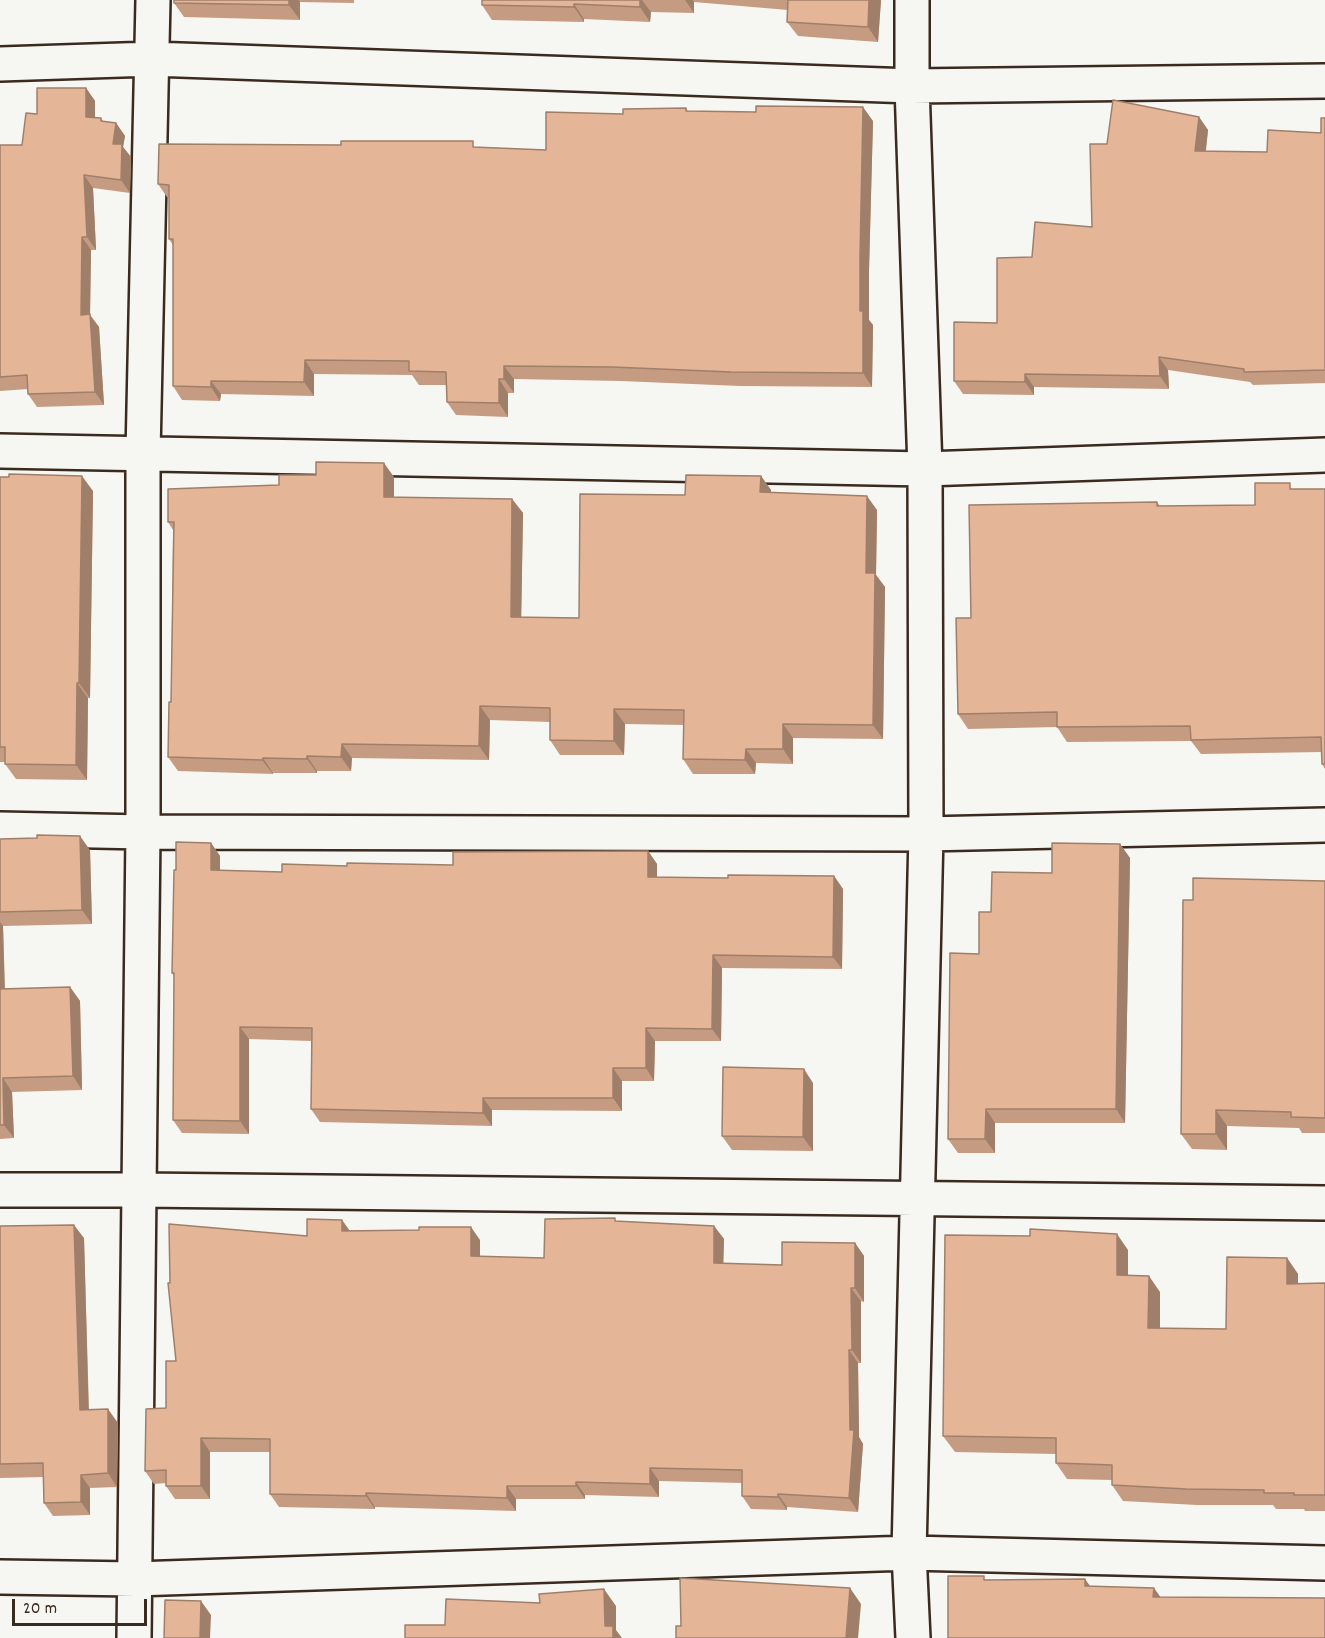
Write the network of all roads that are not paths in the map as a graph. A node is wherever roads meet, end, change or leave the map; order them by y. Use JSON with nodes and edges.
{"nodes":[{"id":1,"x":153,"y":0,"type":"edge"},
{"id":2,"x":912,"y":0,"type":"edge"},
{"id":3,"x":152,"y":59,"type":"junction"},
{"id":4,"x":0,"y":64,"type":"edge"},
{"id":5,"x":1325,"y":81,"type":"edge"},
{"id":6,"x":912,"y":86,"type":"junction"},
{"id":7,"x":0,"y":450,"type":"edge"},
{"id":8,"x":143,"y":453,"type":"junction"},
{"id":9,"x":1325,"y":455,"type":"edge"},
{"id":10,"x":925,"y":469,"type":"junction"},
{"id":11,"x":1325,"y":825,"type":"edge"},
{"id":12,"x":0,"y":828,"type":"edge"},
{"id":13,"x":143,"y":832,"type":"junction"},
{"id":14,"x":926,"y":834,"type":"junction"},
{"id":15,"x":0,"y":1190,"type":"edge"},
{"id":16,"x":140,"y":1190,"type":"junction"},
{"id":17,"x":916,"y":1199,"type":"junction"},
{"id":18,"x":1325,"y":1203,"type":"edge"},
{"id":19,"x":909,"y":1553,"type":"junction"},
{"id":20,"x":1325,"y":1563,"type":"edge"},
{"id":21,"x":0,"y":1577,"type":"edge"},
{"id":22,"x":135,"y":1578,"type":"junction"},
{"id":23,"x":134,"y":1638,"type":"edge"},
{"id":24,"x":913,"y":1638,"type":"edge"}],
"edges":[{"from":1,"to":3,"type":"street"},
{"from":2,"to":6,"type":"street"},
{"from":3,"to":4,"type":"street"},
{"from":3,"to":6,"type":"street"},
{"from":3,"to":8,"type":"street"},
{"from":5,"to":6,"type":"street"},
{"from":6,"to":10,"type":"street"},
{"from":7,"to":8,"type":"street"},
{"from":8,"to":10,"type":"street"},
{"from":8,"to":13,"type":"street"},
{"from":9,"to":10,"type":"street"},
{"from":10,"to":14,"type":"street"},
{"from":11,"to":14,"type":"street"},
{"from":12,"to":13,"type":"street"},
{"from":13,"to":14,"type":"street"},
{"from":13,"to":16,"type":"street"},
{"from":14,"to":17,"type":"street"},
{"from":15,"to":16,"type":"street"},
{"from":16,"to":17,"type":"street"},
{"from":16,"to":22,"type":"street"},
{"from":17,"to":18,"type":"street"},
{"from":17,"to":19,"type":"street"},
{"from":19,"to":20,"type":"street"},
{"from":19,"to":22,"type":"street"},
{"from":19,"to":24,"type":"street"},
{"from":21,"to":22,"type":"street"},
{"from":22,"to":23,"type":"street"}]}
